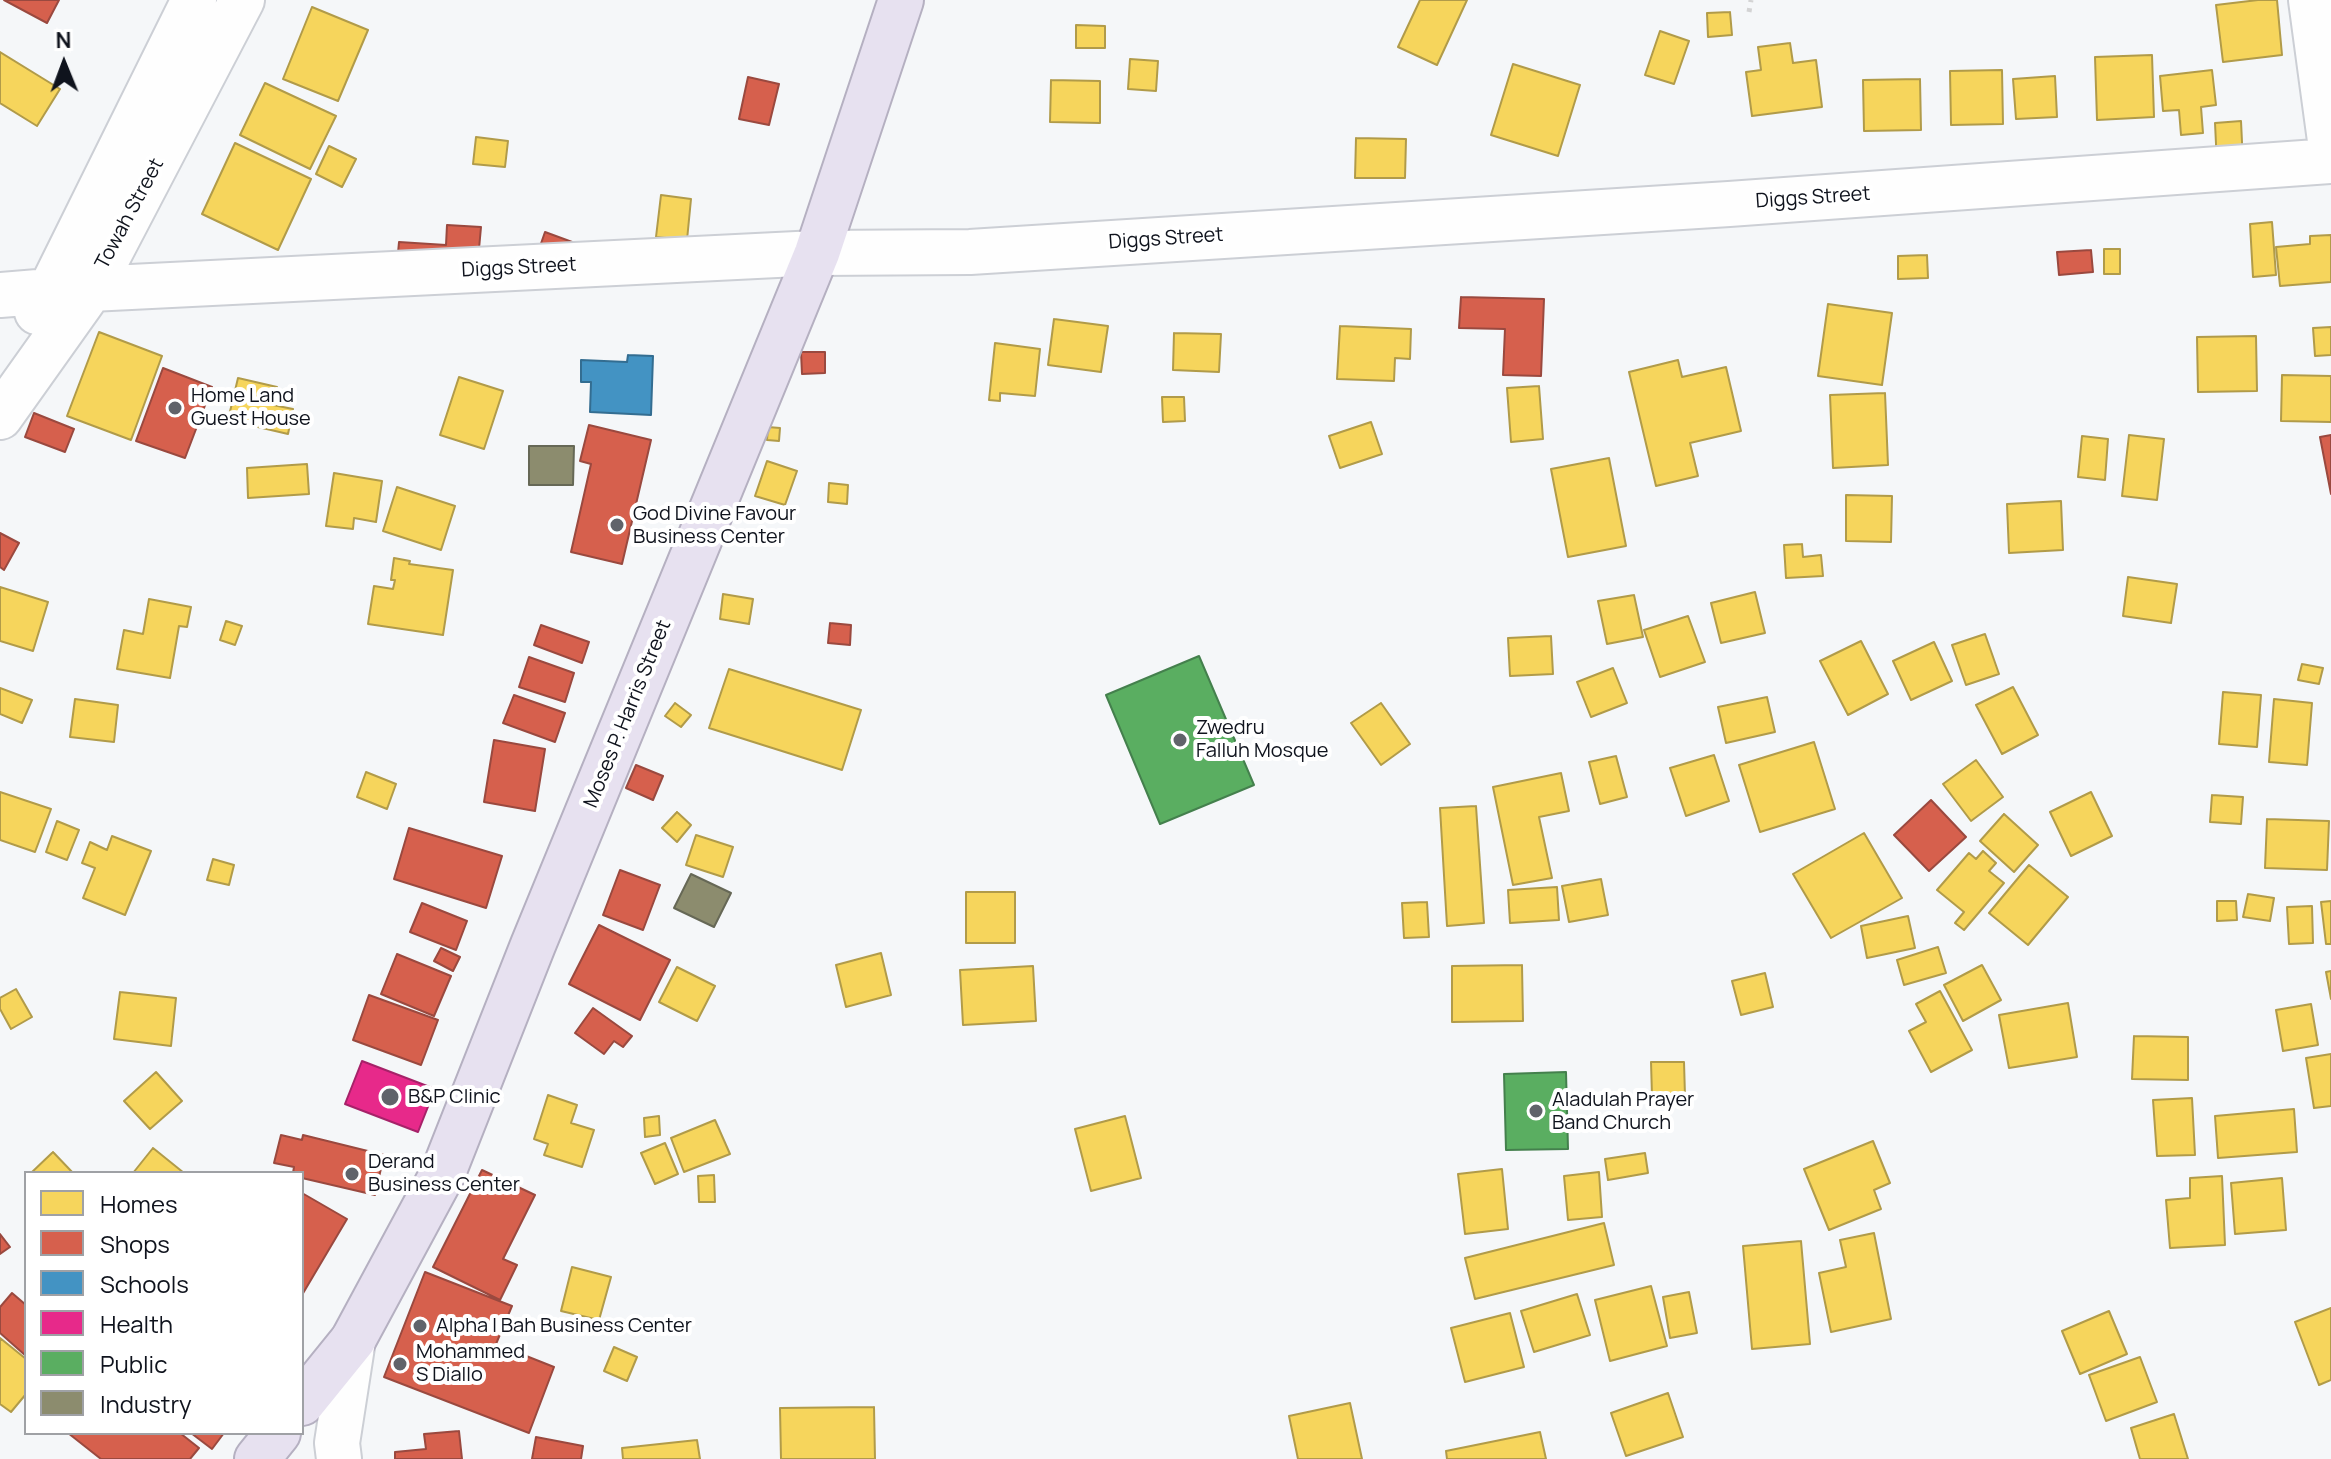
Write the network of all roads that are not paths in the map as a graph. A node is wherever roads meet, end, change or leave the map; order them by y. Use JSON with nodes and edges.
{"nodes":[{"id":1,"x":194,"y":0,"type":"edge"},
{"id":2,"x":242,"y":0,"type":"edge"},
{"id":3,"x":901,"y":0,"type":"edge"},
{"id":4,"x":2311,"y":0,"type":"edge"},
{"id":5,"x":2331,"y":148,"type":"edge"},
{"id":6,"x":2331,"y":161,"type":"edge"},
{"id":7,"x":817,"y":253,"type":"junction"},
{"id":8,"x":70,"y":290,"type":"junction"},
{"id":9,"x":0,"y":295,"type":"edge"},
{"id":10,"x":0,"y":374,"type":"edge"},
{"id":11,"x":0,"y":417,"type":"edge"},
{"id":12,"x":353,"y":1340,"type":"junction"},
{"id":13,"x":304,"y":1401,"type":"edge"},
{"id":14,"x":276,"y":1435,"type":"edge"},
{"id":15,"x":257,"y":1459,"type":"edge"},
{"id":16,"x":339,"y":1459,"type":"edge"}],
"edges":[{"from":1,"to":8,"type":"street","name":"Towah Street"},
{"from":2,"to":8,"type":"street","name":"Towah Street"},
{"from":3,"to":7,"type":"highway","name":"Moses P. Harris Street"},
{"from":4,"to":5,"type":"street"},
{"from":6,"to":7,"type":"street","name":"Diggs Street"},
{"from":7,"to":8,"type":"street","name":"Diggs Street"},
{"from":7,"to":12,"type":"highway","name":"Moses P. Harris Street"},
{"from":8,"to":9,"type":"street","name":"Diggs Street"},
{"from":8,"to":10,"type":"street","name":"Towah Street"},
{"from":8,"to":11,"type":"street","name":"Towah Street"},
{"from":12,"to":13,"type":"highway","name":"Moses P. Harris Street"},
{"from":12,"to":16,"type":"street"},
{"from":14,"to":15,"type":"highway"}]}
